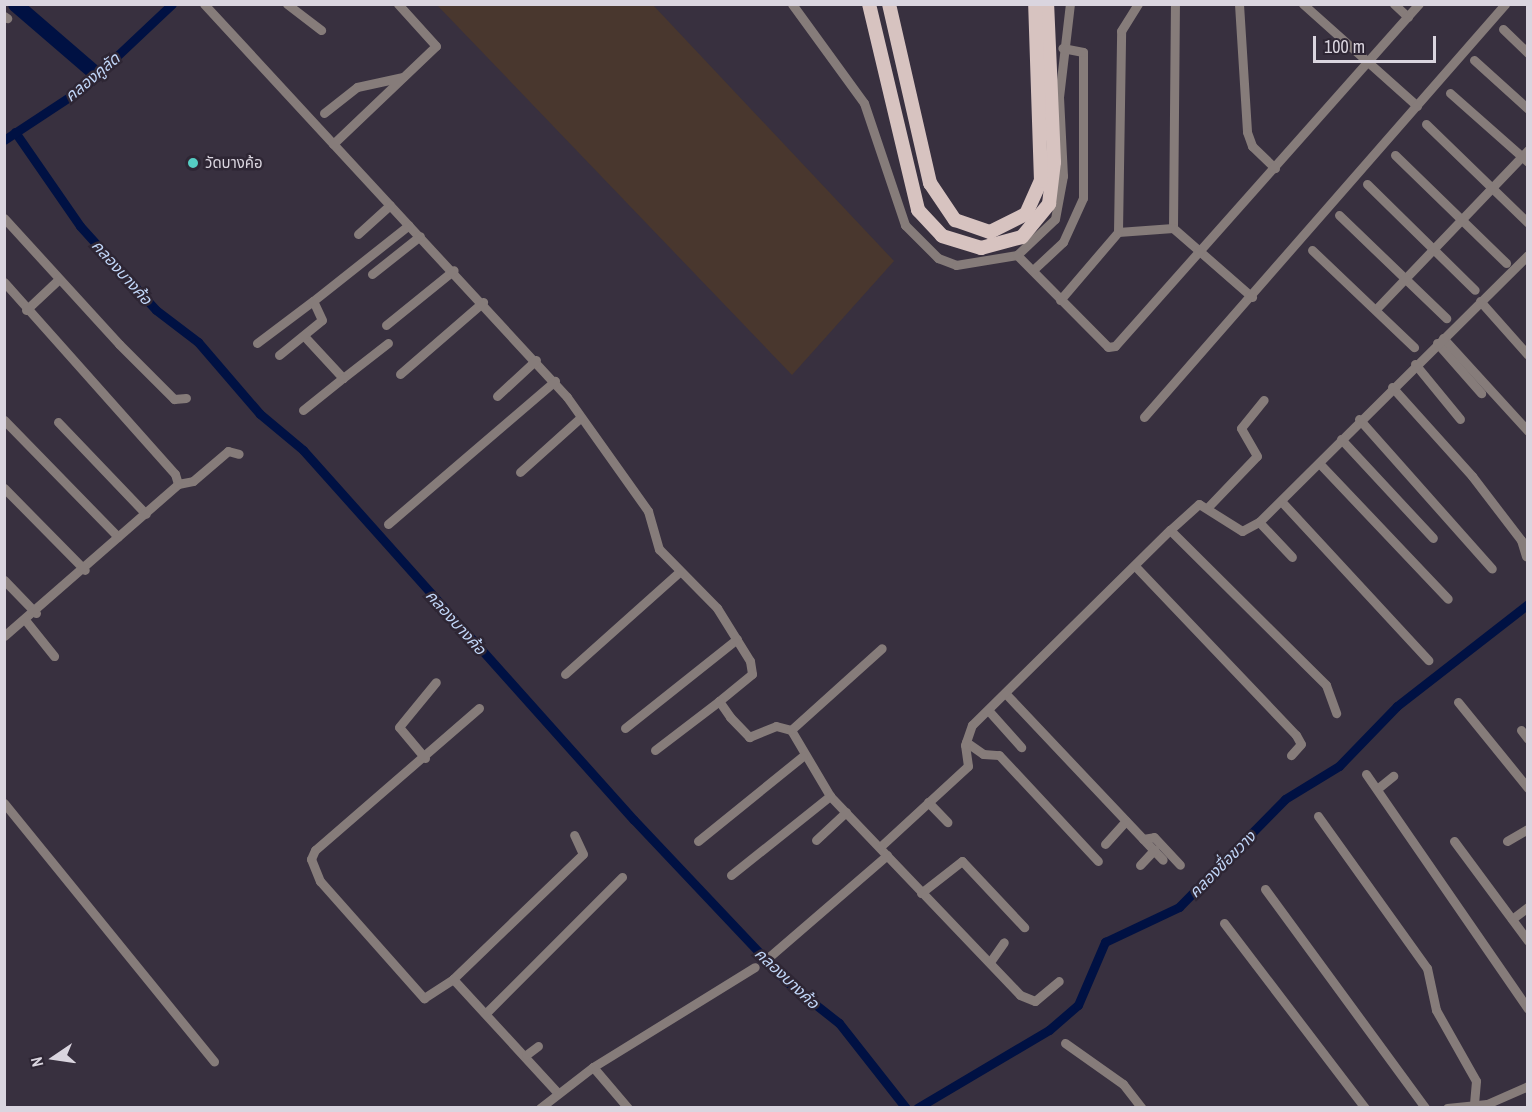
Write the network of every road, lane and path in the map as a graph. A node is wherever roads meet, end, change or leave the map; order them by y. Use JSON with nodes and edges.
{"nodes":[{"id":1,"x":204,"y":4,"type":"edge"},
{"id":2,"x":286,"y":4,"type":"edge"},
{"id":3,"x":398,"y":4,"type":"edge"},
{"id":4,"x":792,"y":4,"type":"edge"},
{"id":5,"x":869,"y":4,"type":"edge"},
{"id":6,"x":889,"y":4,"type":"edge"},
{"id":7,"x":1035,"y":4,"type":"edge"},
{"id":8,"x":1047,"y":4,"type":"edge"},
{"id":9,"x":1070,"y":4,"type":"edge"},
{"id":10,"x":1138,"y":4,"type":"edge"},
{"id":11,"x":1175,"y":4,"type":"edge"},
{"id":12,"x":1239,"y":4,"type":"edge"},
{"id":13,"x":1303,"y":4,"type":"edge"},
{"id":14,"x":1394,"y":4,"type":"edge"},
{"id":15,"x":1419,"y":4,"type":"edge"},
{"id":16,"x":1505,"y":4,"type":"edge"},
{"id":17,"x":1408,"y":17,"type":"junction"},
{"id":18,"x":1503,"y":29,"type":"dead end"},
{"id":19,"x":321,"y":30,"type":"dead end"},
{"id":20,"x":1062,"y":48,"type":"junction"},
{"id":21,"x":1527,"y":53,"type":"edge"},
{"id":22,"x":1474,"y":60,"type":"dead end"},
{"id":23,"x":1367,"y":62,"type":"junction"},
{"id":24,"x":403,"y":77,"type":"junction"},
{"id":25,"x":1450,"y":93,"type":"dead end"},
{"id":26,"x":1417,"y":106,"type":"junction"},
{"id":27,"x":1527,"y":109,"type":"edge"},
{"id":28,"x":324,"y":113,"type":"dead end"},
{"id":29,"x":1426,"y":124,"type":"dead end"},
{"id":30,"x":333,"y":144,"type":"junction"},
{"id":31,"x":1395,"y":155,"type":"dead end"},
{"id":32,"x":1525,"y":156,"type":"edge"},
{"id":33,"x":1275,"y":168,"type":"junction"},
{"id":34,"x":1367,"y":184,"type":"dead end"},
{"id":35,"x":1492,"y":187,"type":"junction"},
{"id":36,"x":390,"y":205,"type":"junction"},
{"id":37,"x":1339,"y":215,"type":"dead end"},
{"id":38,"x":4,"y":218,"type":"edge"},
{"id":39,"x":1462,"y":218,"type":"junction"},
{"id":40,"x":1527,"y":223,"type":"edge"},
{"id":41,"x":410,"y":225,"type":"junction"},
{"id":42,"x":1173,"y":228,"type":"junction"},
{"id":43,"x":1118,"y":232,"type":"junction"},
{"id":44,"x":358,"y":234,"type":"dead end"},
{"id":45,"x":420,"y":236,"type":"junction"},
{"id":46,"x":1435,"y":247,"type":"junction"},
{"id":47,"x":1312,"y":250,"type":"dead end"},
{"id":48,"x":1199,"y":253,"type":"junction"},
{"id":49,"x":1017,"y":255,"type":"junction"},
{"id":50,"x":1527,"y":255,"type":"edge"},
{"id":51,"x":1506,"y":262,"type":"dead end"},
{"id":52,"x":454,"y":270,"type":"junction"},
{"id":53,"x":1033,"y":270,"type":"junction"},
{"id":54,"x":372,"y":274,"type":"dead end"},
{"id":55,"x":1406,"y":277,"type":"junction"},
{"id":56,"x":58,"y":280,"type":"junction"},
{"id":57,"x":4,"y":282,"type":"edge"},
{"id":58,"x":1475,"y":290,"type":"dead end"},
{"id":59,"x":1252,"y":297,"type":"junction"},
{"id":60,"x":1060,"y":300,"type":"junction"},
{"id":61,"x":313,"y":301,"type":"junction"},
{"id":62,"x":1480,"y":301,"type":"junction"},
{"id":63,"x":483,"y":302,"type":"junction"},
{"id":64,"x":1377,"y":307,"type":"junction"},
{"id":65,"x":26,"y":310,"type":"junction"},
{"id":66,"x":1446,"y":318,"type":"dead end"},
{"id":67,"x":386,"y":325,"type":"dead end"},
{"id":68,"x":304,"y":337,"type":"junction"},
{"id":69,"x":1440,"y":340,"type":"junction"},
{"id":70,"x":257,"y":343,"type":"dead end"},
{"id":71,"x":388,"y":343,"type":"dead end"},
{"id":72,"x":1414,"y":347,"type":"dead end"},
{"id":73,"x":279,"y":355,"type":"dead end"},
{"id":74,"x":1527,"y":355,"type":"edge"},
{"id":75,"x":536,"y":360,"type":"junction"},
{"id":76,"x":1415,"y":364,"type":"junction"},
{"id":77,"x":400,"y":374,"type":"dead end"},
{"id":78,"x":343,"y":378,"type":"junction"},
{"id":79,"x":555,"y":381,"type":"junction"},
{"id":80,"x":1392,"y":387,"type":"junction"},
{"id":81,"x":1481,"y":393,"type":"dead end"},
{"id":82,"x":498,"y":396,"type":"dead end"},
{"id":83,"x":186,"y":398,"type":"dead end"},
{"id":84,"x":1264,"y":400,"type":"dead end"},
{"id":85,"x":303,"y":410,"type":"dead end"},
{"id":86,"x":1144,"y":417,"type":"dead end"},
{"id":87,"x":580,"y":418,"type":"junction"},
{"id":88,"x":1460,"y":419,"type":"dead end"},
{"id":89,"x":4,"y":420,"type":"edge"},
{"id":90,"x":58,"y":422,"type":"dead end"},
{"id":91,"x":1357,"y":422,"type":"junction"},
{"id":92,"x":1527,"y":431,"type":"edge"},
{"id":93,"x":1341,"y":439,"type":"junction"},
{"id":94,"x":239,"y":454,"type":"dead end"},
{"id":95,"x":1319,"y":463,"type":"junction"},
{"id":96,"x":520,"y":472,"type":"dead end"},
{"id":97,"x":178,"y":484,"type":"junction"},
{"id":98,"x":4,"y":488,"type":"edge"},
{"id":99,"x":1281,"y":501,"type":"junction"},
{"id":100,"x":1209,"y":506,"type":"junction"},
{"id":101,"x":1433,"y":510,"type":"dead end"},
{"id":102,"x":146,"y":514,"type":"junction"},
{"id":103,"x":1259,"y":522,"type":"junction"},
{"id":104,"x":388,"y":524,"type":"dead end"},
{"id":105,"x":1170,"y":530,"type":"junction"},
{"id":106,"x":118,"y":537,"type":"junction"},
{"id":107,"x":1433,"y":538,"type":"dead end"},
{"id":108,"x":1292,"y":556,"type":"dead end"},
{"id":109,"x":1526,"y":556,"type":"edge"},
{"id":110,"x":1135,"y":566,"type":"junction"},
{"id":111,"x":1492,"y":568,"type":"dead end"},
{"id":112,"x":85,"y":570,"type":"junction"},
{"id":113,"x":679,"y":572,"type":"junction"},
{"id":114,"x":4,"y":580,"type":"edge"},
{"id":115,"x":1448,"y":599,"type":"dead end"},
{"id":116,"x":36,"y":614,"type":"junction"},
{"id":117,"x":26,"y":621,"type":"junction"},
{"id":118,"x":5,"y":635,"type":"edge"},
{"id":119,"x":737,"y":639,"type":"junction"},
{"id":120,"x":882,"y":648,"type":"dead end"},
{"id":121,"x":54,"y":656,"type":"dead end"},
{"id":122,"x":1428,"y":660,"type":"dead end"},
{"id":123,"x":565,"y":674,"type":"dead end"},
{"id":124,"x":436,"y":682,"type":"dead end"},
{"id":125,"x":1006,"y":694,"type":"junction"},
{"id":126,"x":719,"y":701,"type":"junction"},
{"id":127,"x":1458,"y":702,"type":"dead end"},
{"id":128,"x":479,"y":708,"type":"dead end"},
{"id":129,"x":988,"y":710,"type":"junction"},
{"id":130,"x":1336,"y":713,"type":"dead end"},
{"id":131,"x":625,"y":728,"type":"dead end"},
{"id":132,"x":790,"y":730,"type":"junction"},
{"id":133,"x":1521,"y":730,"type":"dead end"},
{"id":134,"x":1527,"y":739,"type":"edge"},
{"id":135,"x":966,"y":742,"type":"junction"},
{"id":136,"x":1021,"y":747,"type":"dead end"},
{"id":137,"x":655,"y":750,"type":"dead end"},
{"id":138,"x":1291,"y":755,"type":"dead end"},
{"id":139,"x":803,"y":756,"type":"junction"},
{"id":140,"x":425,"y":758,"type":"junction"},
{"id":141,"x":1366,"y":774,"type":"dead end"},
{"id":142,"x":1393,"y":776,"type":"dead end"},
{"id":143,"x":1527,"y":788,"type":"edge"},
{"id":144,"x":1377,"y":789,"type":"junction"},
{"id":145,"x":830,"y":796,"type":"junction"},
{"id":146,"x":4,"y":802,"type":"edge"},
{"id":147,"x":928,"y":802,"type":"junction"},
{"id":148,"x":846,"y":812,"type":"junction"},
{"id":149,"x":1318,"y":816,"type":"dead end"},
{"id":150,"x":1126,"y":821,"type":"junction"},
{"id":151,"x":947,"y":822,"type":"dead end"},
{"id":152,"x":1527,"y":829,"type":"edge"},
{"id":153,"x":574,"y":835,"type":"dead end"},
{"id":154,"x":1143,"y":839,"type":"junction"},
{"id":155,"x":816,"y":840,"type":"dead end"},
{"id":156,"x":698,"y":841,"type":"dead end"},
{"id":157,"x":1454,"y":841,"type":"dead end"},
{"id":158,"x":1507,"y":841,"type":"dead end"},
{"id":159,"x":1104,"y":844,"type":"dead end"},
{"id":160,"x":881,"y":846,"type":"junction"},
{"id":161,"x":1154,"y":850,"type":"junction"},
{"id":162,"x":887,"y":855,"type":"junction"},
{"id":163,"x":1163,"y":860,"type":"dead end"},
{"id":164,"x":1098,"y":861,"type":"dead end"},
{"id":165,"x":1140,"y":865,"type":"dead end"},
{"id":166,"x":1180,"y":865,"type":"dead end"},
{"id":167,"x":731,"y":875,"type":"dead end"},
{"id":168,"x":622,"y":877,"type":"dead end"},
{"id":169,"x":1265,"y":889,"type":"dead end"},
{"id":170,"x":921,"y":893,"type":"junction"},
{"id":171,"x":1527,"y":907,"type":"edge"},
{"id":172,"x":1512,"y":919,"type":"junction"},
{"id":173,"x":1224,"y":923,"type":"dead end"},
{"id":174,"x":1024,"y":927,"type":"dead end"},
{"id":175,"x":1527,"y":941,"type":"edge"},
{"id":176,"x":1004,"y":942,"type":"dead end"},
{"id":177,"x":768,"y":957,"type":"dead end"},
{"id":178,"x":990,"y":962,"type":"junction"},
{"id":179,"x":755,"y":967,"type":"dead end"},
{"id":180,"x":453,"y":980,"type":"junction"},
{"id":181,"x":1059,"y":981,"type":"dead end"},
{"id":182,"x":1527,"y":1009,"type":"edge"},
{"id":183,"x":487,"y":1012,"type":"junction"},
{"id":184,"x":1065,"y":1043,"type":"dead end"},
{"id":185,"x":537,"y":1046,"type":"dead end"},
{"id":186,"x":526,"y":1055,"type":"junction"},
{"id":187,"x":214,"y":1061,"type":"dead end"},
{"id":188,"x":593,"y":1067,"type":"junction"},
{"id":189,"x":1527,"y":1086,"type":"edge"},
{"id":190,"x":558,"y":1093,"type":"junction"},
{"id":191,"x":1474,"y":1105,"type":"junction"},
{"id":192,"x":540,"y":1107,"type":"edge"},
{"id":193,"x":628,"y":1107,"type":"edge"},
{"id":194,"x":1142,"y":1107,"type":"edge"},
{"id":195,"x":1365,"y":1107,"type":"edge"},
{"id":196,"x":1425,"y":1107,"type":"edge"},
{"id":197,"x":1448,"y":1107,"type":"edge"}],
"edges":[{"from":1,"to":30,"type":"street"},
{"from":2,"to":19,"type":"street"},
{"from":3,"to":24,"type":"street"},
{"from":4,"to":49,"type":"street"},
{"from":5,"to":8,"type":"main road"},
{"from":6,"to":7,"type":"main road"},
{"from":9,"to":20,"type":"street"},
{"from":10,"to":43,"type":"street"},
{"from":11,"to":42,"type":"street"},
{"from":12,"to":33,"type":"street"},
{"from":13,"to":23,"type":"street"},
{"from":14,"to":17,"type":"street"},
{"from":15,"to":17,"type":"street"},
{"from":16,"to":26,"type":"street"},
{"from":17,"to":23,"type":"street"},
{"from":18,"to":21,"type":"street"},
{"from":20,"to":49,"type":"street"},
{"from":20,"to":53,"type":"street"},
{"from":22,"to":27,"type":"street"},
{"from":23,"to":26,"type":"street"},
{"from":23,"to":33,"type":"street"},
{"from":24,"to":28,"type":"street"},
{"from":24,"to":30,"type":"street"},
{"from":25,"to":32,"type":"street"},
{"from":26,"to":59,"type":"street"},
{"from":29,"to":35,"type":"street"},
{"from":30,"to":36,"type":"street"},
{"from":31,"to":39,"type":"street"},
{"from":32,"to":35,"type":"street"},
{"from":33,"to":48,"type":"street"},
{"from":34,"to":46,"type":"street"},
{"from":35,"to":39,"type":"street"},
{"from":35,"to":40,"type":"street"},
{"from":36,"to":41,"type":"street"},
{"from":36,"to":44,"type":"street"},
{"from":37,"to":55,"type":"street"},
{"from":38,"to":56,"type":"street"},
{"from":39,"to":46,"type":"street"},
{"from":39,"to":51,"type":"street"},
{"from":41,"to":45,"type":"street"},
{"from":41,"to":61,"type":"street"},
{"from":42,"to":43,"type":"street"},
{"from":42,"to":48,"type":"street"},
{"from":43,"to":60,"type":"street"},
{"from":45,"to":52,"type":"street"},
{"from":45,"to":54,"type":"street"},
{"from":46,"to":55,"type":"street"},
{"from":46,"to":58,"type":"street"},
{"from":47,"to":64,"type":"street"},
{"from":48,"to":59,"type":"street"},
{"from":48,"to":60,"type":"street"},
{"from":49,"to":53,"type":"street"},
{"from":50,"to":62,"type":"street"},
{"from":52,"to":63,"type":"street"},
{"from":52,"to":67,"type":"street"},
{"from":53,"to":60,"type":"street"},
{"from":55,"to":64,"type":"street"},
{"from":55,"to":66,"type":"street"},
{"from":56,"to":65,"type":"street"},
{"from":56,"to":83,"type":"street"},
{"from":57,"to":65,"type":"street"},
{"from":59,"to":86,"type":"street"},
{"from":61,"to":68,"type":"street"},
{"from":61,"to":70,"type":"street"},
{"from":62,"to":69,"type":"street"},
{"from":62,"to":74,"type":"street"},
{"from":63,"to":75,"type":"street"},
{"from":63,"to":77,"type":"street"},
{"from":64,"to":72,"type":"street"},
{"from":65,"to":97,"type":"street"},
{"from":68,"to":73,"type":"street"},
{"from":68,"to":78,"type":"street"},
{"from":69,"to":76,"type":"street"},
{"from":69,"to":81,"type":"street"},
{"from":69,"to":92,"type":"street"},
{"from":71,"to":78,"type":"street"},
{"from":75,"to":79,"type":"street"},
{"from":75,"to":82,"type":"street"},
{"from":76,"to":80,"type":"street"},
{"from":76,"to":88,"type":"street"},
{"from":78,"to":85,"type":"street"},
{"from":79,"to":87,"type":"street"},
{"from":79,"to":104,"type":"street"},
{"from":80,"to":91,"type":"street"},
{"from":80,"to":109,"type":"street"},
{"from":84,"to":100,"type":"street"},
{"from":87,"to":96,"type":"street"},
{"from":87,"to":113,"type":"street"},
{"from":89,"to":106,"type":"street"},
{"from":90,"to":102,"type":"street"},
{"from":91,"to":93,"type":"street"},
{"from":91,"to":101,"type":"street"},
{"from":91,"to":111,"type":"street"},
{"from":93,"to":95,"type":"street"},
{"from":93,"to":107,"type":"street"},
{"from":94,"to":97,"type":"street"},
{"from":95,"to":99,"type":"street"},
{"from":95,"to":115,"type":"street"},
{"from":97,"to":102,"type":"street"},
{"from":98,"to":112,"type":"street"},
{"from":99,"to":103,"type":"street"},
{"from":99,"to":122,"type":"street"},
{"from":100,"to":103,"type":"street"},
{"from":100,"to":105,"type":"street"},
{"from":102,"to":106,"type":"street"},
{"from":103,"to":108,"type":"street"},
{"from":105,"to":110,"type":"street"},
{"from":105,"to":130,"type":"street"},
{"from":106,"to":112,"type":"street"},
{"from":110,"to":125,"type":"street"},
{"from":110,"to":138,"type":"street"},
{"from":112,"to":116,"type":"street"},
{"from":113,"to":119,"type":"street"},
{"from":113,"to":123,"type":"street"},
{"from":114,"to":116,"type":"street"},
{"from":116,"to":117,"type":"street"},
{"from":117,"to":118,"type":"street"},
{"from":117,"to":121,"type":"street"},
{"from":119,"to":126,"type":"street"},
{"from":119,"to":131,"type":"street"},
{"from":120,"to":132,"type":"street"},
{"from":124,"to":140,"type":"street"},
{"from":125,"to":129,"type":"street"},
{"from":125,"to":150,"type":"street"},
{"from":126,"to":132,"type":"street"},
{"from":126,"to":137,"type":"street"},
{"from":127,"to":143,"type":"street"},
{"from":128,"to":140,"type":"street"},
{"from":129,"to":135,"type":"street"},
{"from":129,"to":136,"type":"street"},
{"from":132,"to":139,"type":"street"},
{"from":133,"to":134,"type":"street"},
{"from":135,"to":147,"type":"street"},
{"from":135,"to":164,"type":"street"},
{"from":139,"to":145,"type":"street"},
{"from":139,"to":156,"type":"street"},
{"from":140,"to":180,"type":"street"},
{"from":141,"to":144,"type":"street"},
{"from":142,"to":144,"type":"street"},
{"from":144,"to":182,"type":"street"},
{"from":145,"to":148,"type":"street"},
{"from":145,"to":167,"type":"street"},
{"from":146,"to":187,"type":"street"},
{"from":147,"to":151,"type":"street"},
{"from":147,"to":160,"type":"street"},
{"from":148,"to":155,"type":"street"},
{"from":148,"to":160,"type":"street"},
{"from":149,"to":191,"type":"street"},
{"from":150,"to":154,"type":"street"},
{"from":150,"to":159,"type":"street"},
{"from":152,"to":158,"type":"street"},
{"from":153,"to":180,"type":"street"},
{"from":154,"to":161,"type":"street"},
{"from":154,"to":166,"type":"street"},
{"from":157,"to":172,"type":"street"},
{"from":160,"to":162,"type":"street"},
{"from":161,"to":163,"type":"street"},
{"from":161,"to":165,"type":"street"},
{"from":162,"to":170,"type":"street"},
{"from":162,"to":177,"type":"street"},
{"from":168,"to":183,"type":"street"},
{"from":169,"to":196,"type":"street"},
{"from":170,"to":174,"type":"street"},
{"from":170,"to":178,"type":"street"},
{"from":171,"to":172,"type":"street"},
{"from":172,"to":175,"type":"street"},
{"from":173,"to":195,"type":"street"},
{"from":176,"to":178,"type":"street"},
{"from":178,"to":181,"type":"street"},
{"from":179,"to":188,"type":"street"},
{"from":180,"to":183,"type":"street"},
{"from":183,"to":186,"type":"street"},
{"from":184,"to":194,"type":"street"},
{"from":185,"to":186,"type":"street"},
{"from":186,"to":190,"type":"street"},
{"from":188,"to":190,"type":"street"},
{"from":188,"to":193,"type":"street"},
{"from":189,"to":191,"type":"street"},
{"from":190,"to":192,"type":"street"},
{"from":191,"to":197,"type":"street"}]}
